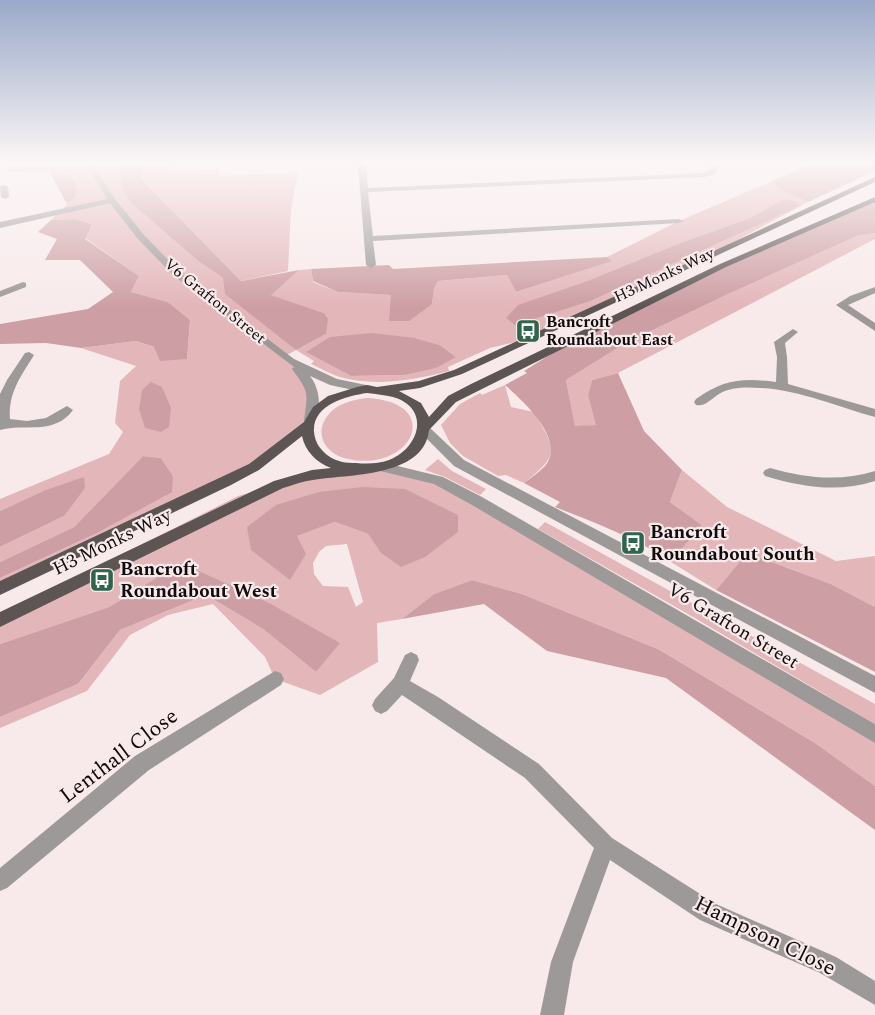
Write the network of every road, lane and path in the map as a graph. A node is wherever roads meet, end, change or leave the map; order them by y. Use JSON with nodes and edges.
{"nodes":[{"id":1,"x":61,"y":211,"type":"edge"},
{"id":2,"x":121,"y":211,"type":"edge"},
{"id":3,"x":366,"y":211,"type":"edge"},
{"id":4,"x":803,"y":211,"type":"edge"},
{"id":5,"x":846,"y":211,"type":"edge"},
{"id":6,"x":679,"y":222,"type":"dead end"},
{"id":7,"x":0,"y":225,"type":"edge"},
{"id":8,"x":368,"y":239,"type":"junction"},
{"id":9,"x":371,"y":265,"type":"dead end"},
{"id":10,"x":23,"y":285,"type":"dead end"},
{"id":11,"x":875,"y":290,"type":"edge"},
{"id":12,"x":0,"y":294,"type":"edge"},
{"id":13,"x":875,"y":328,"type":"edge"},
{"id":14,"x":793,"y":332,"type":"dead end"},
{"id":15,"x":29,"y":355,"type":"dead end"},
{"id":16,"x":290,"y":361,"type":"junction"},
{"id":17,"x":782,"y":386,"type":"junction"},
{"id":18,"x":373,"y":389,"type":"junction"},
{"id":19,"x":700,"y":402,"type":"dead end"},
{"id":20,"x":67,"y":410,"type":"dead end"},
{"id":21,"x":875,"y":415,"type":"edge"},
{"id":22,"x":309,"y":422,"type":"junction"},
{"id":23,"x":2,"y":425,"type":"edge"},
{"id":24,"x":426,"y":429,"type":"junction"},
{"id":25,"x":380,"y":468,"type":"junction"},
{"id":26,"x":360,"y":470,"type":"junction"},
{"id":27,"x":770,"y":472,"type":"dead end"},
{"id":28,"x":875,"y":476,"type":"edge"},
{"id":29,"x":0,"y":588,"type":"edge"},
{"id":30,"x":0,"y":620,"type":"edge"},
{"id":31,"x":411,"y":660,"type":"dead end"},
{"id":32,"x":275,"y":679,"type":"dead end"},
{"id":33,"x":400,"y":684,"type":"junction"},
{"id":34,"x":875,"y":685,"type":"edge"},
{"id":35,"x":381,"y":705,"type":"dead end"},
{"id":36,"x":875,"y":734,"type":"edge"},
{"id":37,"x":605,"y":845,"type":"junction"},
{"id":38,"x":0,"y":881,"type":"edge"},
{"id":39,"x":875,"y":994,"type":"edge"},
{"id":40,"x":552,"y":1015,"type":"edge"}],
"edges":[{"from":1,"to":7,"type":"street"},
{"from":2,"to":16,"type":"street","name":"V6 Grafton Street"},
{"from":3,"to":8,"type":"street"},
{"from":4,"to":18,"type":"main road","name":"H3 Monks Way"},
{"from":5,"to":24,"type":"main road","name":"H3 Monks Way"},
{"from":6,"to":8,"type":"street"},
{"from":8,"to":9,"type":"street"},
{"from":10,"to":12,"type":"street"},
{"from":11,"to":13,"type":"street"},
{"from":14,"to":17,"type":"street"},
{"from":15,"to":23,"type":"street"},
{"from":16,"to":18,"type":"street","name":"V6 Grafton Street"},
{"from":16,"to":22,"type":"street","name":"V6 Grafton Street"},
{"from":17,"to":19,"type":"street"},
{"from":17,"to":21,"type":"street"},
{"from":18,"to":22,"type":"main road"},
{"from":18,"to":24,"type":"main road"},
{"from":20,"to":23,"type":"street"},
{"from":22,"to":26,"type":"main road"},
{"from":22,"to":29,"type":"main road","name":"H3 Monks Way"},
{"from":24,"to":25,"type":"main road"},
{"from":24,"to":34,"type":"street","name":"V6 Grafton Street"},
{"from":25,"to":26,"type":"main road"},
{"from":25,"to":36,"type":"street","name":"V6 Grafton Street"},
{"from":26,"to":30,"type":"main road","name":"H3 Monks Way"},
{"from":27,"to":28,"type":"street"},
{"from":31,"to":33,"type":"street"},
{"from":32,"to":38,"type":"street","name":"Lenthall Close"},
{"from":33,"to":35,"type":"street"},
{"from":33,"to":37,"type":"street","name":"Hampson Close"},
{"from":37,"to":39,"type":"street","name":"Hampson Close"},
{"from":37,"to":40,"type":"street"}]}
